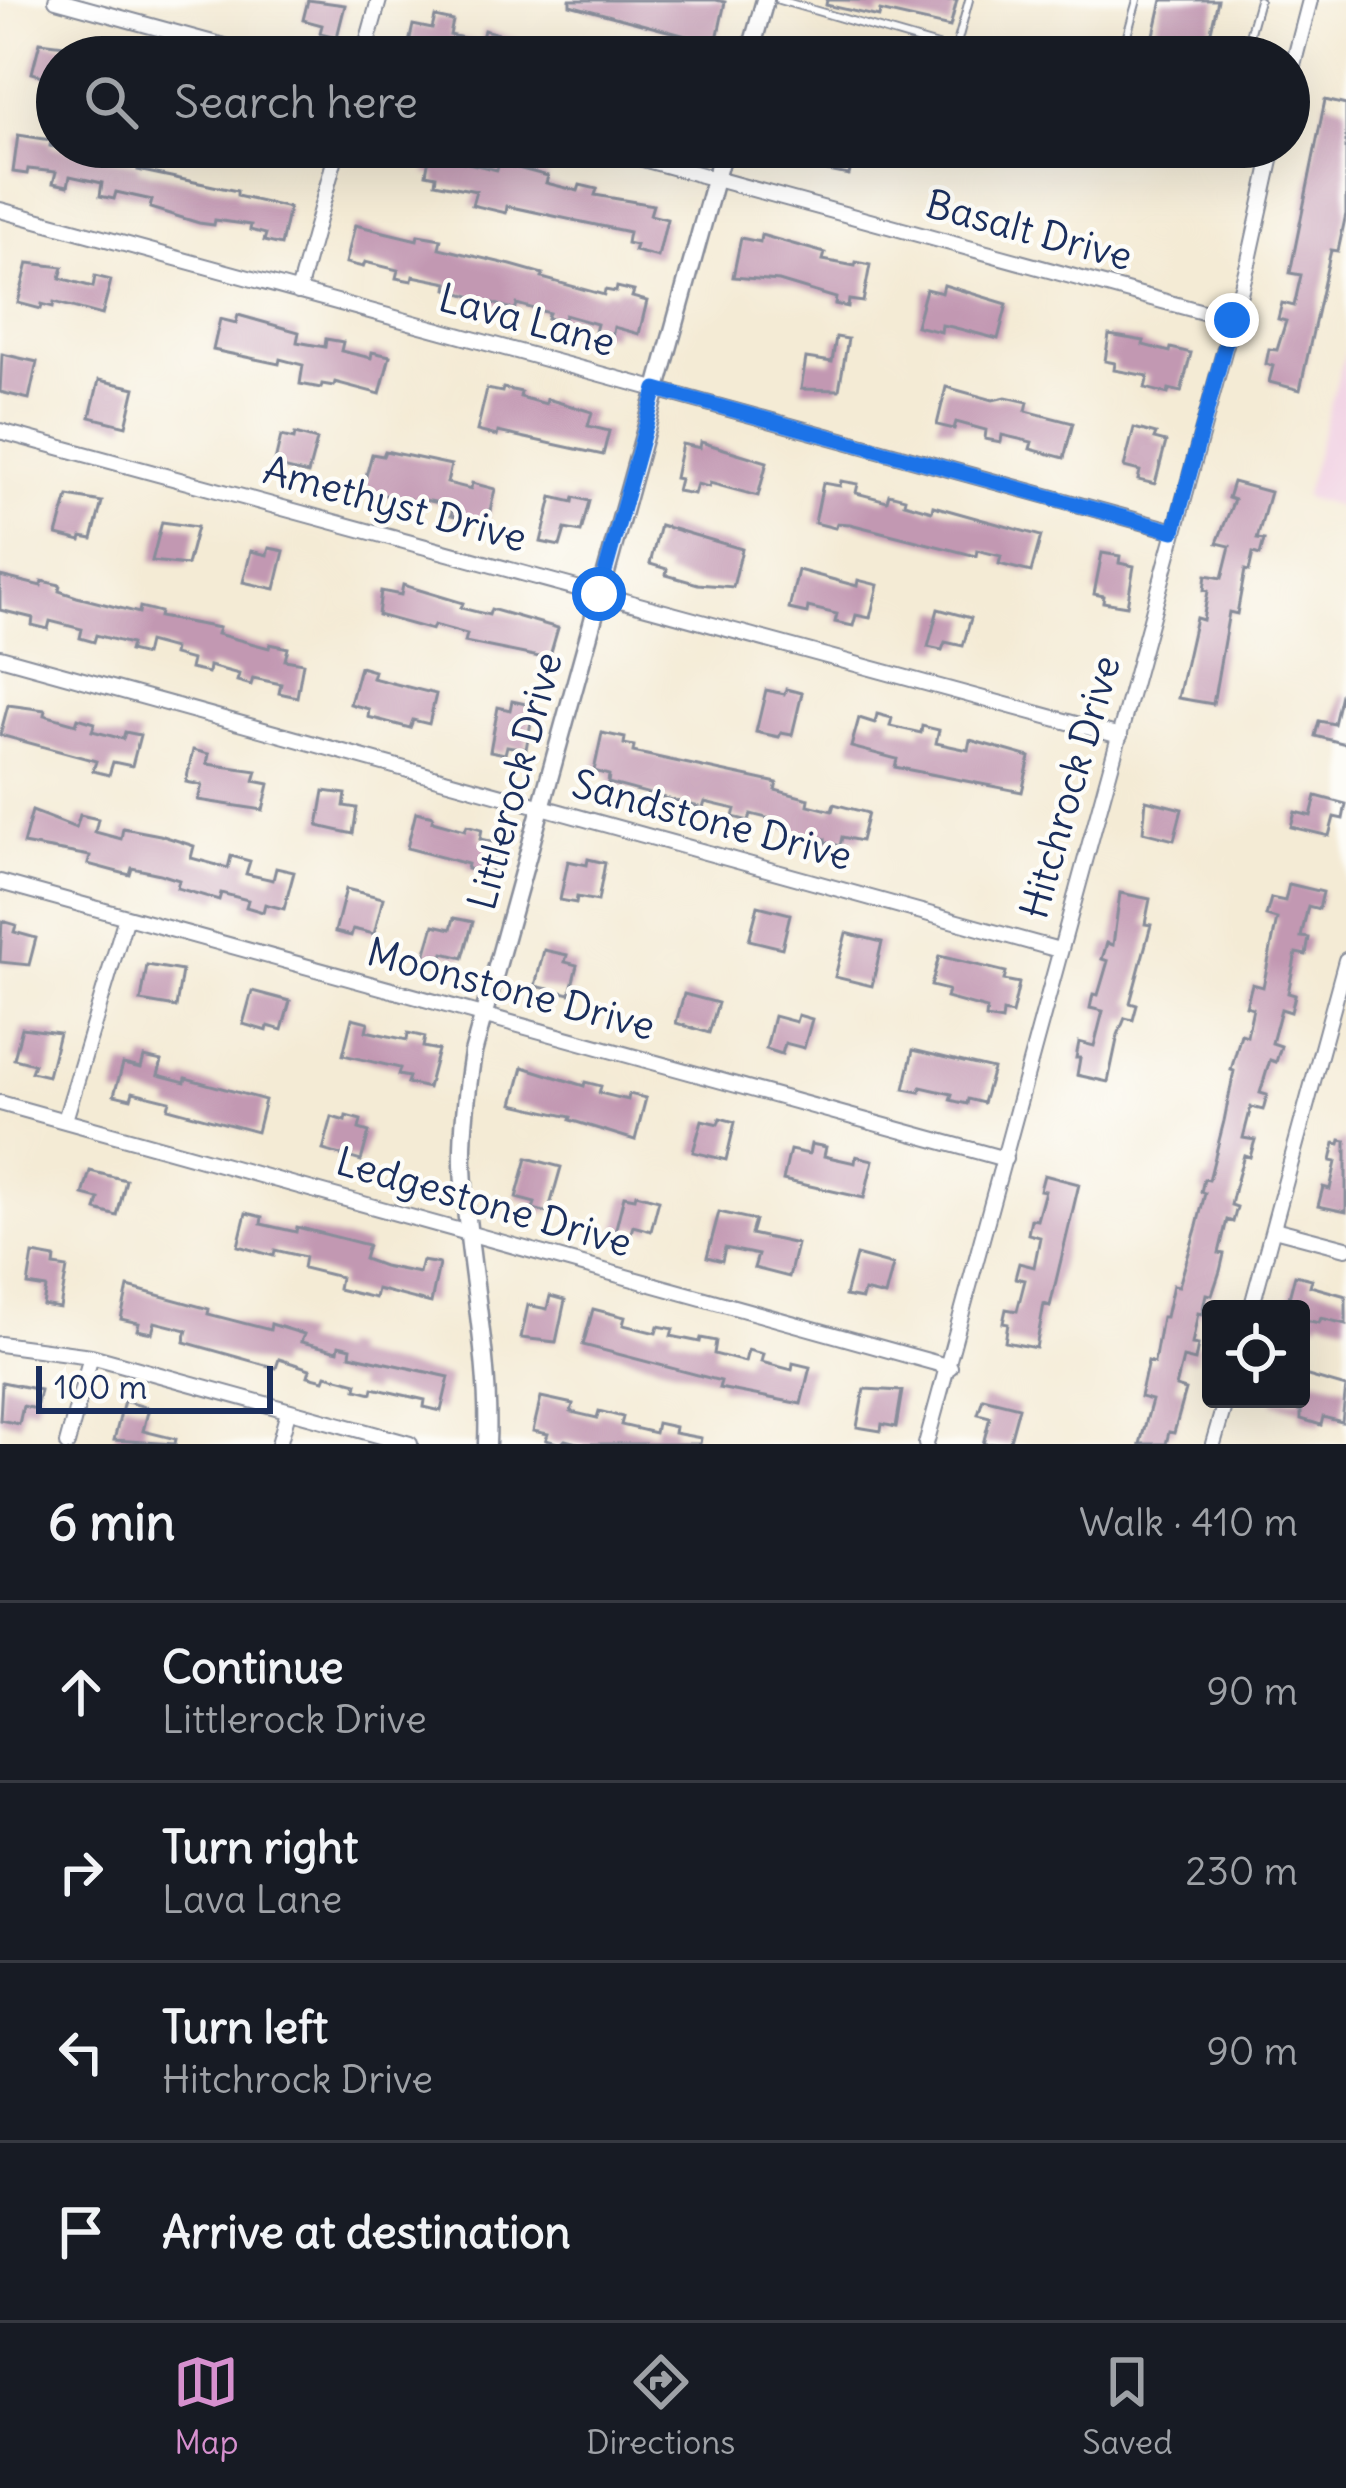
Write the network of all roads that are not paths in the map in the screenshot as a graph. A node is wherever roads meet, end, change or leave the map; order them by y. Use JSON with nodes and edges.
{"nodes":[{"id":1,"x":56,"y":0,"type":"edge"},
{"id":2,"x":379,"y":0,"type":"edge"},
{"id":3,"x":765,"y":0,"type":"edge"},
{"id":4,"x":779,"y":0,"type":"edge"},
{"id":5,"x":820,"y":0,"type":"edge"},
{"id":6,"x":969,"y":0,"type":"edge"},
{"id":7,"x":1137,"y":0,"type":"edge"},
{"id":8,"x":1259,"y":0,"type":"edge"},
{"id":9,"x":1310,"y":0,"type":"edge"},
{"id":10,"x":818,"y":11,"type":"junction"},
{"id":11,"x":187,"y":36,"type":"edge"},
{"id":12,"x":369,"y":36,"type":"edge"},
{"id":13,"x":755,"y":36,"type":"edge"},
{"id":14,"x":904,"y":36,"type":"edge"},
{"id":15,"x":960,"y":36,"type":"edge"},
{"id":16,"x":1127,"y":36,"type":"edge"},
{"id":17,"x":1249,"y":36,"type":"edge"},
{"id":18,"x":1301,"y":36,"type":"edge"},
{"id":19,"x":332,"y":168,"type":"edge"},
{"id":20,"x":678,"y":168,"type":"edge"},
{"id":21,"x":719,"y":168,"type":"edge"},
{"id":22,"x":1269,"y":168,"type":"edge"},
{"id":23,"x":716,"y":178,"type":"junction"},
{"id":24,"x":0,"y":210,"type":"edge"},
{"id":25,"x":298,"y":292,"type":"junction"},
{"id":26,"x":1232,"y":320,"type":"junction"},
{"id":27,"x":656,"y":389,"type":"junction"},
{"id":28,"x":0,"y":431,"type":"edge"},
{"id":29,"x":1174,"y":531,"type":"junction"},
{"id":30,"x":599,"y":594,"type":"junction"},
{"id":31,"x":0,"y":657,"type":"edge"},
{"id":32,"x":1120,"y":736,"type":"junction"},
{"id":33,"x":543,"y":807,"type":"junction"},
{"id":34,"x":0,"y":882,"type":"edge"},
{"id":35,"x":126,"y":917,"type":"junction"},
{"id":36,"x":1059,"y":950,"type":"junction"},
{"id":37,"x":1346,"y":960,"type":"edge"},
{"id":38,"x":484,"y":1016,"type":"junction"},
{"id":39,"x":0,"y":1103,"type":"edge"},
{"id":40,"x":64,"y":1120,"type":"junction"},
{"id":41,"x":1004,"y":1160,"type":"junction"},
{"id":42,"x":1274,"y":1229,"type":"junction"},
{"id":43,"x":470,"y":1232,"type":"junction"},
{"id":44,"x":1346,"y":1248,"type":"edge"},
{"id":45,"x":1254,"y":1300,"type":"edge"},
{"id":46,"x":0,"y":1344,"type":"edge"},
{"id":47,"x":92,"y":1356,"type":"junction"},
{"id":48,"x":950,"y":1367,"type":"junction"},
{"id":49,"x":1223,"y":1408,"type":"edge"},
{"id":50,"x":288,"y":1412,"type":"junction"},
{"id":51,"x":1214,"y":1441,"type":"edge"},
{"id":52,"x":67,"y":1444,"type":"edge"},
{"id":53,"x":279,"y":1444,"type":"edge"},
{"id":54,"x":410,"y":1444,"type":"edge"},
{"id":55,"x":487,"y":1444,"type":"edge"},
{"id":56,"x":926,"y":1444,"type":"edge"},
{"id":57,"x":1235,"y":1444,"type":"edge"}],
"edges":[{"from":1,"to":11,"type":"street"},
{"from":2,"to":12,"type":"street"},
{"from":3,"to":13,"type":"street"},
{"from":4,"to":10,"type":"lane"},
{"from":5,"to":10,"type":"lane"},
{"from":6,"to":15,"type":"lane"},
{"from":7,"to":16,"type":"lane"},
{"from":8,"to":17,"type":"lane"},
{"from":9,"to":18,"type":"street"},
{"from":10,"to":14,"type":"lane"},
{"from":19,"to":25,"type":"street"},
{"from":20,"to":23,"type":"street","name":"Basalt Drive"},
{"from":21,"to":23,"type":"street","name":"Littlerock Drive"},
{"from":22,"to":26,"type":"street","name":"Hitchrock Drive"},
{"from":23,"to":26,"type":"street","name":"Basalt Drive"},
{"from":23,"to":27,"type":"street","name":"Littlerock Drive"},
{"from":24,"to":25,"type":"street","name":"Lava Lane"},
{"from":25,"to":27,"type":"street","name":"Lava Lane"},
{"from":26,"to":29,"type":"street","name":"Hitchrock Drive"},
{"from":27,"to":29,"type":"street","name":"Lava Lane"},
{"from":27,"to":30,"type":"street","name":"Littlerock Drive"},
{"from":28,"to":30,"type":"street","name":"Amethyst Drive"},
{"from":29,"to":32,"type":"street","name":"Hitchrock Drive"},
{"from":30,"to":32,"type":"street","name":"Amethyst Drive"},
{"from":30,"to":33,"type":"street","name":"Littlerock Drive"},
{"from":31,"to":33,"type":"street","name":"Sandstone Drive"},
{"from":32,"to":36,"type":"street","name":"Hitchrock Drive"},
{"from":33,"to":36,"type":"street","name":"Sandstone Drive"},
{"from":33,"to":38,"type":"street","name":"Littlerock Drive"},
{"from":34,"to":35,"type":"street","name":"Moonstone Drive"},
{"from":35,"to":38,"type":"street","name":"Moonstone Drive"},
{"from":35,"to":40,"type":"street"},
{"from":36,"to":41,"type":"street","name":"Hitchrock Drive"},
{"from":37,"to":42,"type":"street"},
{"from":38,"to":41,"type":"street","name":"Moonstone Drive"},
{"from":38,"to":43,"type":"street","name":"Littlerock Drive"},
{"from":39,"to":40,"type":"street","name":"Ledgestone Drive"},
{"from":40,"to":43,"type":"street","name":"Ledgestone Drive"},
{"from":41,"to":48,"type":"street","name":"Hitchrock Drive"},
{"from":42,"to":44,"type":"street"},
{"from":42,"to":45,"type":"street"},
{"from":43,"to":48,"type":"street","name":"Ledgestone Drive"},
{"from":43,"to":55,"type":"street","name":"Littlerock Drive"},
{"from":46,"to":47,"type":"street"},
{"from":47,"to":50,"type":"street"},
{"from":47,"to":52,"type":"street"},
{"from":48,"to":56,"type":"street","name":"Hitchrock Drive"},
{"from":49,"to":51,"type":"street"},
{"from":50,"to":53,"type":"street"},
{"from":50,"to":54,"type":"street"},
{"from":51,"to":57,"type":"street"}]}
